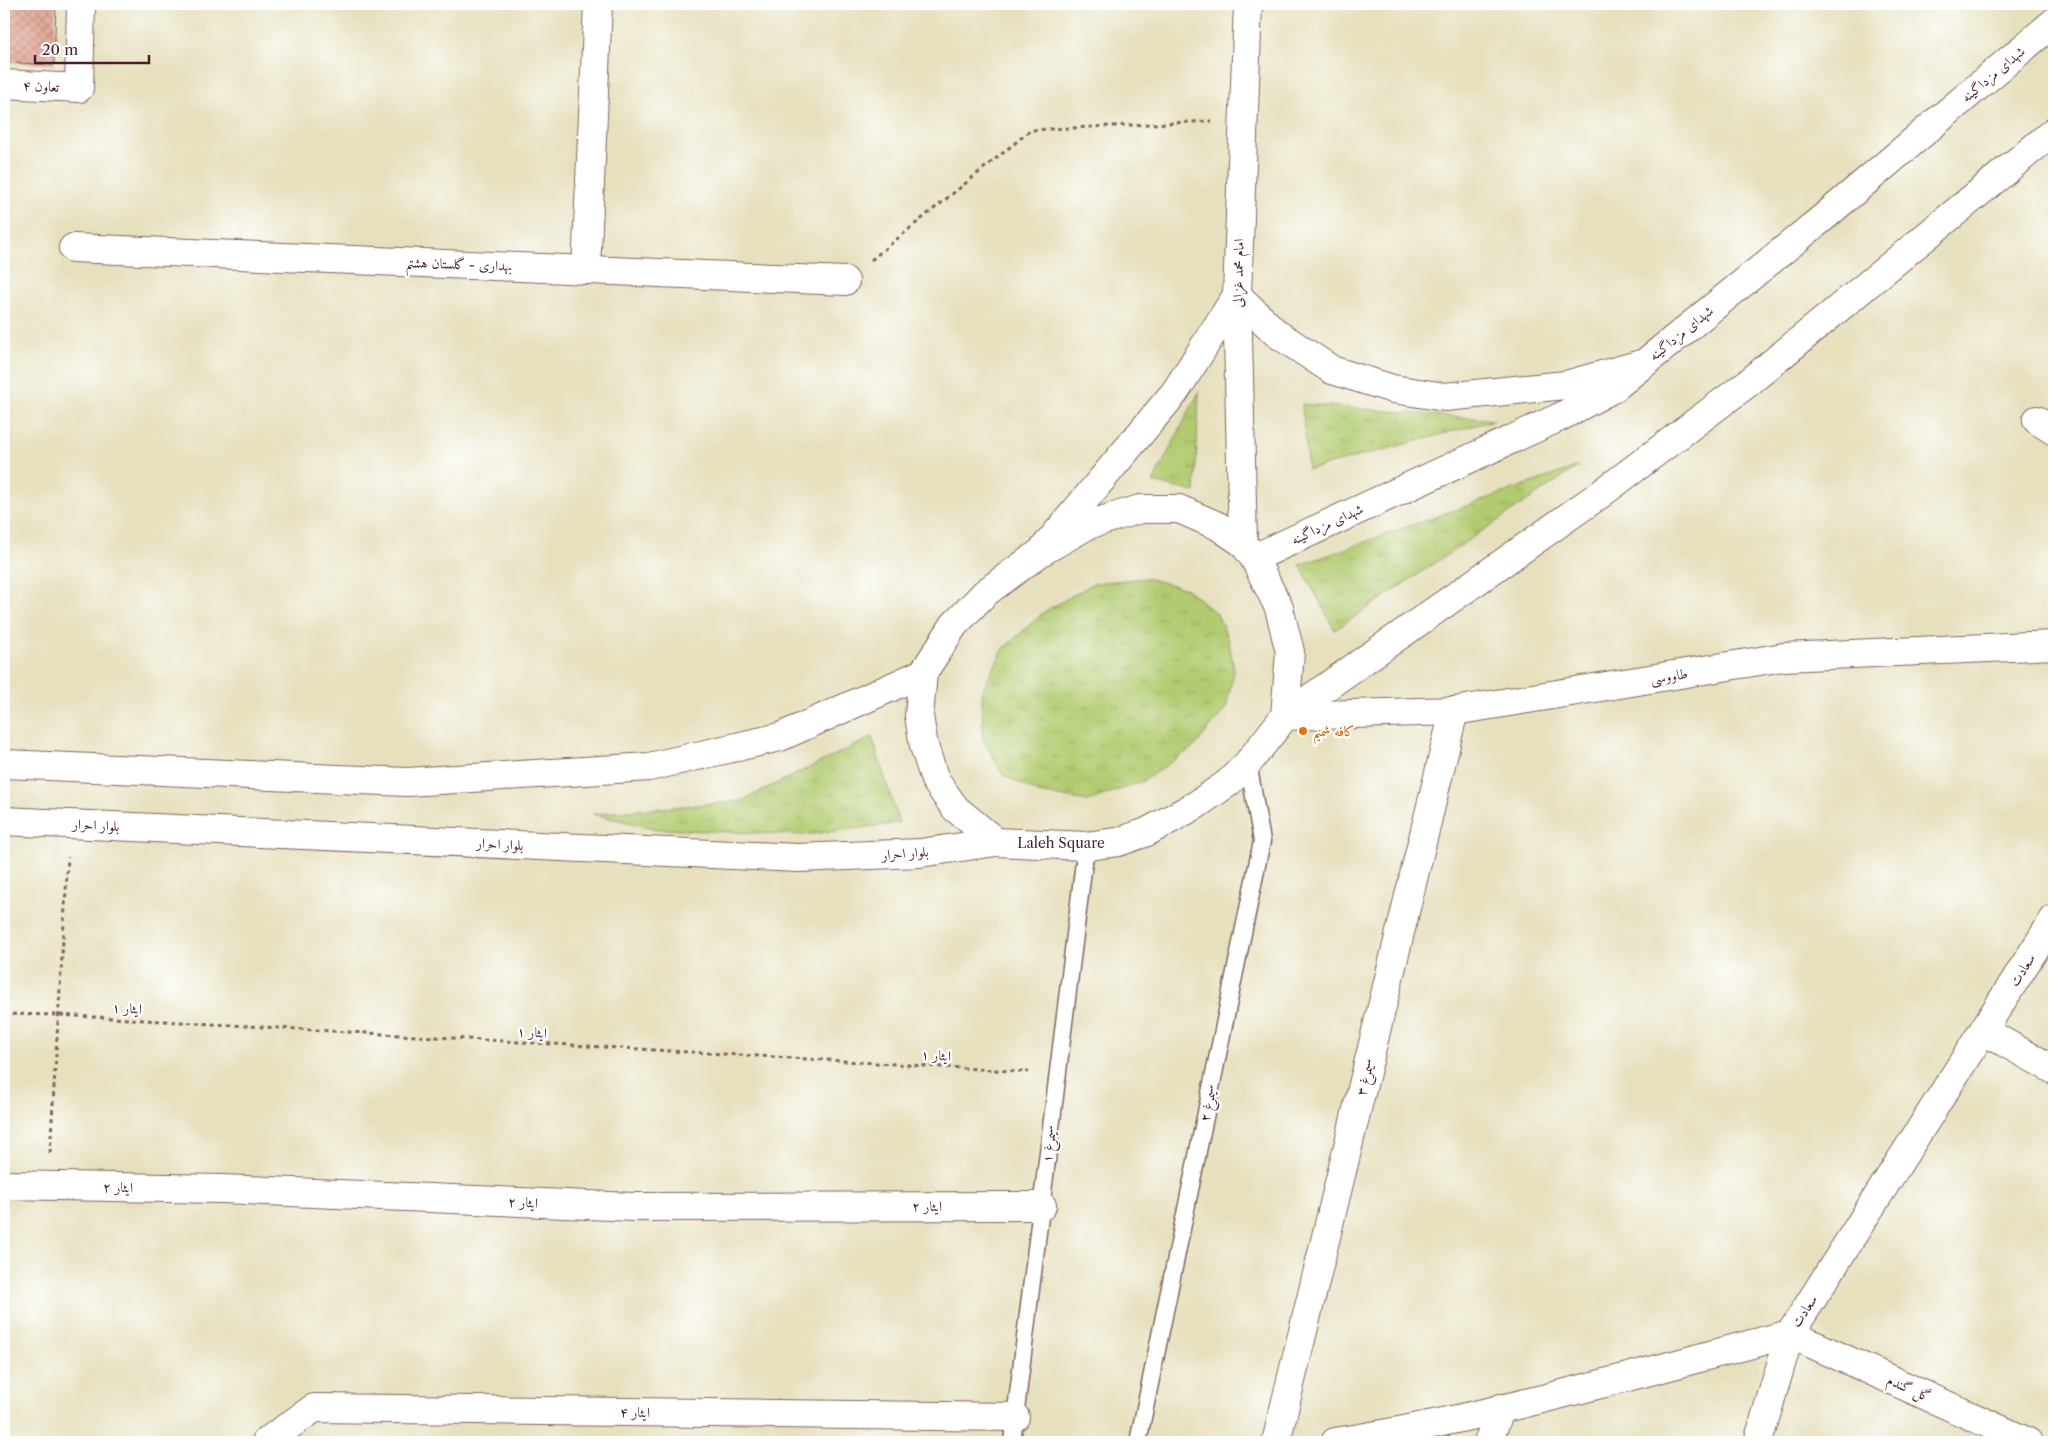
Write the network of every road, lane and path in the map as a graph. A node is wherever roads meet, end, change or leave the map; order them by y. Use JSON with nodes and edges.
{"nodes":[{"id":1,"x":81,"y":4,"type":"edge"},
{"id":2,"x":598,"y":4,"type":"edge"},
{"id":3,"x":1248,"y":4,"type":"edge"},
{"id":4,"x":2054,"y":22,"type":"edge"},
{"id":5,"x":4,"y":84,"type":"edge"},
{"id":6,"x":1244,"y":119,"type":"junction"},
{"id":7,"x":2054,"y":131,"type":"edge"},
{"id":8,"x":73,"y":248,"type":"dead end"},
{"id":9,"x":586,"y":270,"type":"junction"},
{"id":10,"x":845,"y":281,"type":"joint"},
{"id":11,"x":1237,"y":295,"type":"junction"},
{"id":12,"x":1645,"y":363,"type":"junction"},
{"id":13,"x":1248,"y":550,"type":"junction"},
{"id":14,"x":1041,"y":552,"type":"junction"},
{"id":15,"x":2054,"y":645,"type":"edge"},
{"id":16,"x":923,"y":673,"type":"junction"},
{"id":17,"x":1454,"y":711,"type":"junction"},
{"id":18,"x":1285,"y":716,"type":"junction"},
{"id":19,"x":1248,"y":763,"type":"junction"},
{"id":20,"x":4,"y":764,"type":"edge"},
{"id":21,"x":4,"y":821,"type":"edge"},
{"id":22,"x":70,"y":824,"type":"junction"},
{"id":23,"x":996,"y":842,"type":"junction"},
{"id":24,"x":1086,"y":846,"type":"junction"},
{"id":25,"x":2054,"y":919,"type":"edge"},
{"id":26,"x":4,"y":1014,"type":"edge"},
{"id":27,"x":60,"y":1016,"type":"junction"},
{"id":28,"x":1984,"y":1030,"type":"junction"},
{"id":29,"x":2054,"y":1070,"type":"edge"},
{"id":30,"x":1058,"y":1073,"type":"junction"},
{"id":31,"x":4,"y":1185,"type":"edge"},
{"id":32,"x":48,"y":1186,"type":"junction"},
{"id":33,"x":1042,"y":1206,"type":"junction"},
{"id":34,"x":1790,"y":1334,"type":"junction"},
{"id":35,"x":1501,"y":1408,"type":"junction"},
{"id":36,"x":1014,"y":1430,"type":"edge"},
{"id":37,"x":1386,"y":1438,"type":"edge"},
{"id":38,"x":266,"y":1442,"type":"edge"},
{"id":39,"x":1138,"y":1442,"type":"edge"},
{"id":40,"x":1276,"y":1442,"type":"edge"},
{"id":41,"x":1335,"y":1442,"type":"edge"},
{"id":42,"x":1488,"y":1442,"type":"edge"},
{"id":43,"x":1758,"y":1442,"type":"edge"},
{"id":44,"x":2028,"y":1442,"type":"edge"}],
"edges":[{"from":1,"to":5,"type":"street","name":"تعاون ۴"},
{"from":2,"to":9,"type":"street"},
{"from":3,"to":6,"type":"street","name":"امام محمد غزالی"},
{"from":4,"to":12,"type":"street","name":"شهدای مزداگینه"},
{"from":6,"to":10,"type":"path"},
{"from":6,"to":11,"type":"street","name":"امام محمد غزالی"},
{"from":7,"to":18,"type":"street"},
{"from":8,"to":9,"type":"street","name":"بهداری - گلستان هشتم"},
{"from":9,"to":10,"type":"street","name":"بهداری - گلستان هشتم"},
{"from":11,"to":12,"type":"street"},
{"from":11,"to":13,"type":"street","name":"امام محمد غزالی"},
{"from":11,"to":14,"type":"street"},
{"from":12,"to":13,"type":"street","name":"شهدای مزداگینه"},
{"from":13,"to":14,"type":"street"},
{"from":13,"to":18,"type":"street"},
{"from":14,"to":16,"type":"street"},
{"from":15,"to":17,"type":"street","name":"طاووسی"},
{"from":16,"to":20,"type":"street"},
{"from":16,"to":23,"type":"street"},
{"from":17,"to":18,"type":"street","name":"طاووسی"},
{"from":17,"to":40,"type":"street","name":"سیمرغ ۳"},
{"from":18,"to":19,"type":"street","name":"Laleh Square"},
{"from":19,"to":24,"type":"street","name":"Laleh Square"},
{"from":19,"to":39,"type":"lane","name":"سیمرغ ۲"},
{"from":21,"to":22,"type":"street","name":"بلوار احرار"},
{"from":22,"to":23,"type":"street","name":"بلوار احرار"},
{"from":22,"to":27,"type":"path"},
{"from":23,"to":24,"type":"street","name":"Laleh Square"},
{"from":24,"to":30,"type":"lane","name":"سیمرغ ۱"},
{"from":25,"to":28,"type":"street","name":"سعادت"},
{"from":26,"to":27,"type":"path","name":"ایثار ۱"},
{"from":27,"to":30,"type":"path","name":"ایثار ۱"},
{"from":27,"to":32,"type":"path"},
{"from":28,"to":29,"type":"street"},
{"from":28,"to":34,"type":"street","name":"سعادت"},
{"from":30,"to":33,"type":"lane","name":"سیمرغ ۱"},
{"from":31,"to":32,"type":"street","name":"ایثار ۲"},
{"from":32,"to":33,"type":"street","name":"ایثار ۲"},
{"from":33,"to":36,"type":"lane","name":"سیمرغ ۱"},
{"from":34,"to":35,"type":"street","name":"سعادت"},
{"from":34,"to":43,"type":"street"},
{"from":34,"to":44,"type":"street","name":"گل گندم"},
{"from":35,"to":37,"type":"street","name":"سعادت"},
{"from":35,"to":42,"type":"street"},
{"from":36,"to":38,"type":"street","name":"ایثار ۴"},
{"from":37,"to":41,"type":"street","name":"سعادت"}]}
